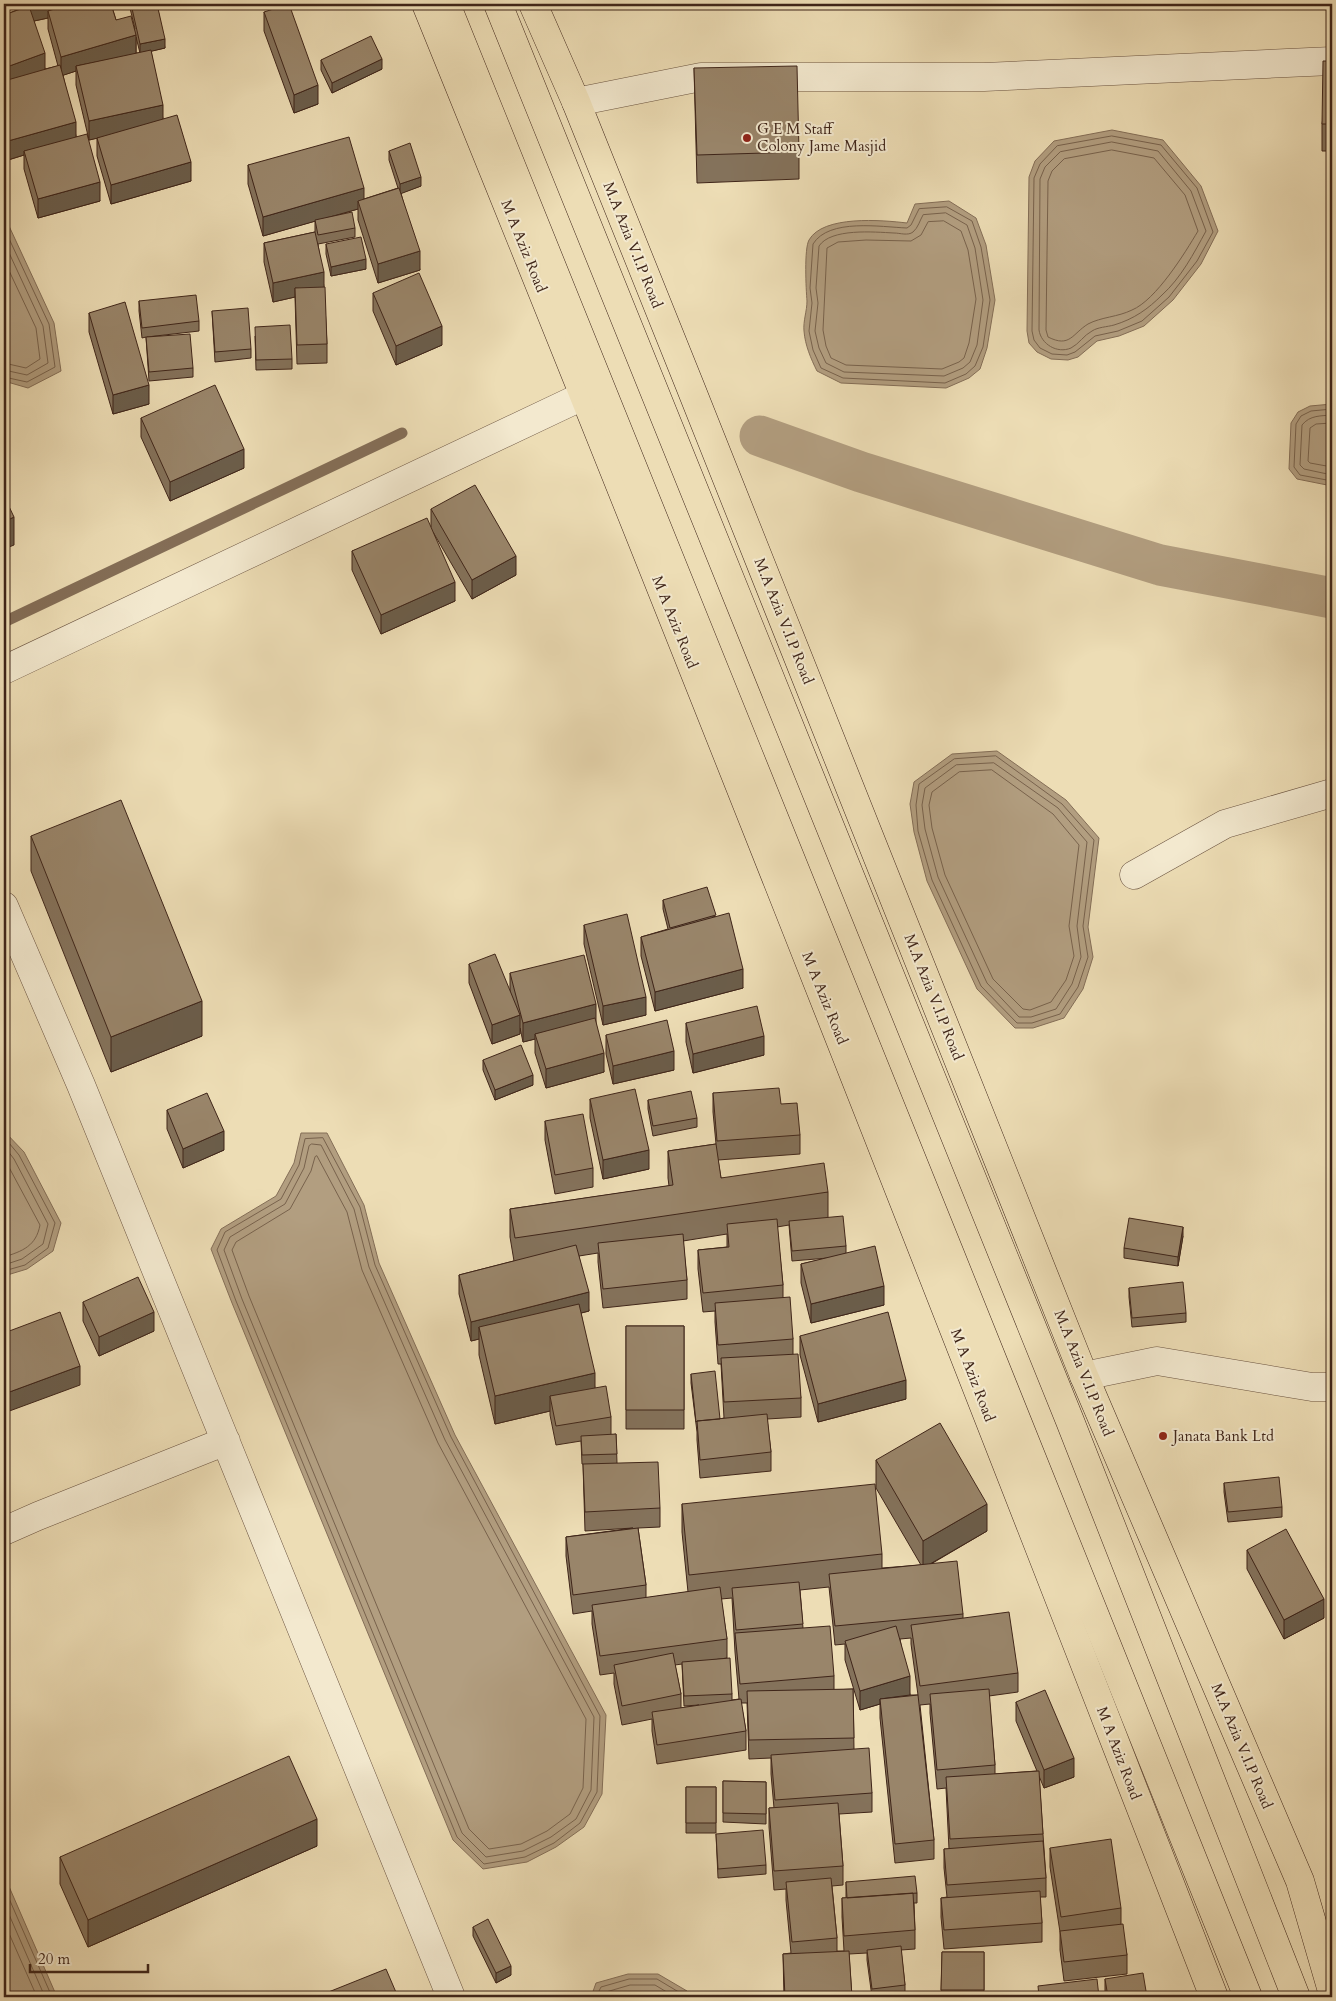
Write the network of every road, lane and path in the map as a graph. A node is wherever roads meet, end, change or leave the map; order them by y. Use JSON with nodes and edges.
{"nodes":[{"id":1,"x":426,"y":4,"type":"edge"},
{"id":2,"x":446,"y":4,"type":"edge"},
{"id":3,"x":498,"y":4,"type":"edge"},
{"id":4,"x":533,"y":4,"type":"edge"},
{"id":5,"x":1332,"y":61,"type":"edge"},
{"id":6,"x":576,"y":102,"type":"junction"},
{"id":7,"x":585,"y":395,"type":"junction"},
{"id":8,"x":4,"y":670,"type":"edge"},
{"id":9,"x":1332,"y":793,"type":"edge"},
{"id":10,"x":1134,"y":876,"type":"dead end"},
{"id":11,"x":4,"y":906,"type":"edge"},
{"id":12,"x":1084,"y":1376,"type":"junction"},
{"id":13,"x":1332,"y":1387,"type":"edge"},
{"id":14,"x":226,"y":1441,"type":"junction"},
{"id":15,"x":4,"y":1531,"type":"edge"},
{"id":16,"x":1332,"y":1991,"type":"edge"},
{"id":17,"x":451,"y":1997,"type":"edge"},
{"id":18,"x":1214,"y":1997,"type":"edge"},
{"id":19,"x":1248,"y":1997,"type":"edge"},
{"id":20,"x":1296,"y":1997,"type":"edge"}],
"edges":[{"from":1,"to":7,"type":"main road","name":"M A Aziz Road"},
{"from":2,"to":19,"type":"main road"},
{"from":3,"to":20,"type":"main road"},
{"from":4,"to":6,"type":"main road","name":"M.A Azia V.I.P Road"},
{"from":5,"to":6,"type":"street"},
{"from":6,"to":12,"type":"main road","name":"M.A Azia V.I.P Road"},
{"from":7,"to":8,"type":"street"},
{"from":7,"to":18,"type":"main road","name":"M A Aziz Road"},
{"from":9,"to":10,"type":"street"},
{"from":11,"to":14,"type":"street"},
{"from":12,"to":13,"type":"street"},
{"from":12,"to":16,"type":"main road","name":"M.A Azia V.I.P Road"},
{"from":14,"to":15,"type":"street"},
{"from":14,"to":17,"type":"street"}]}
